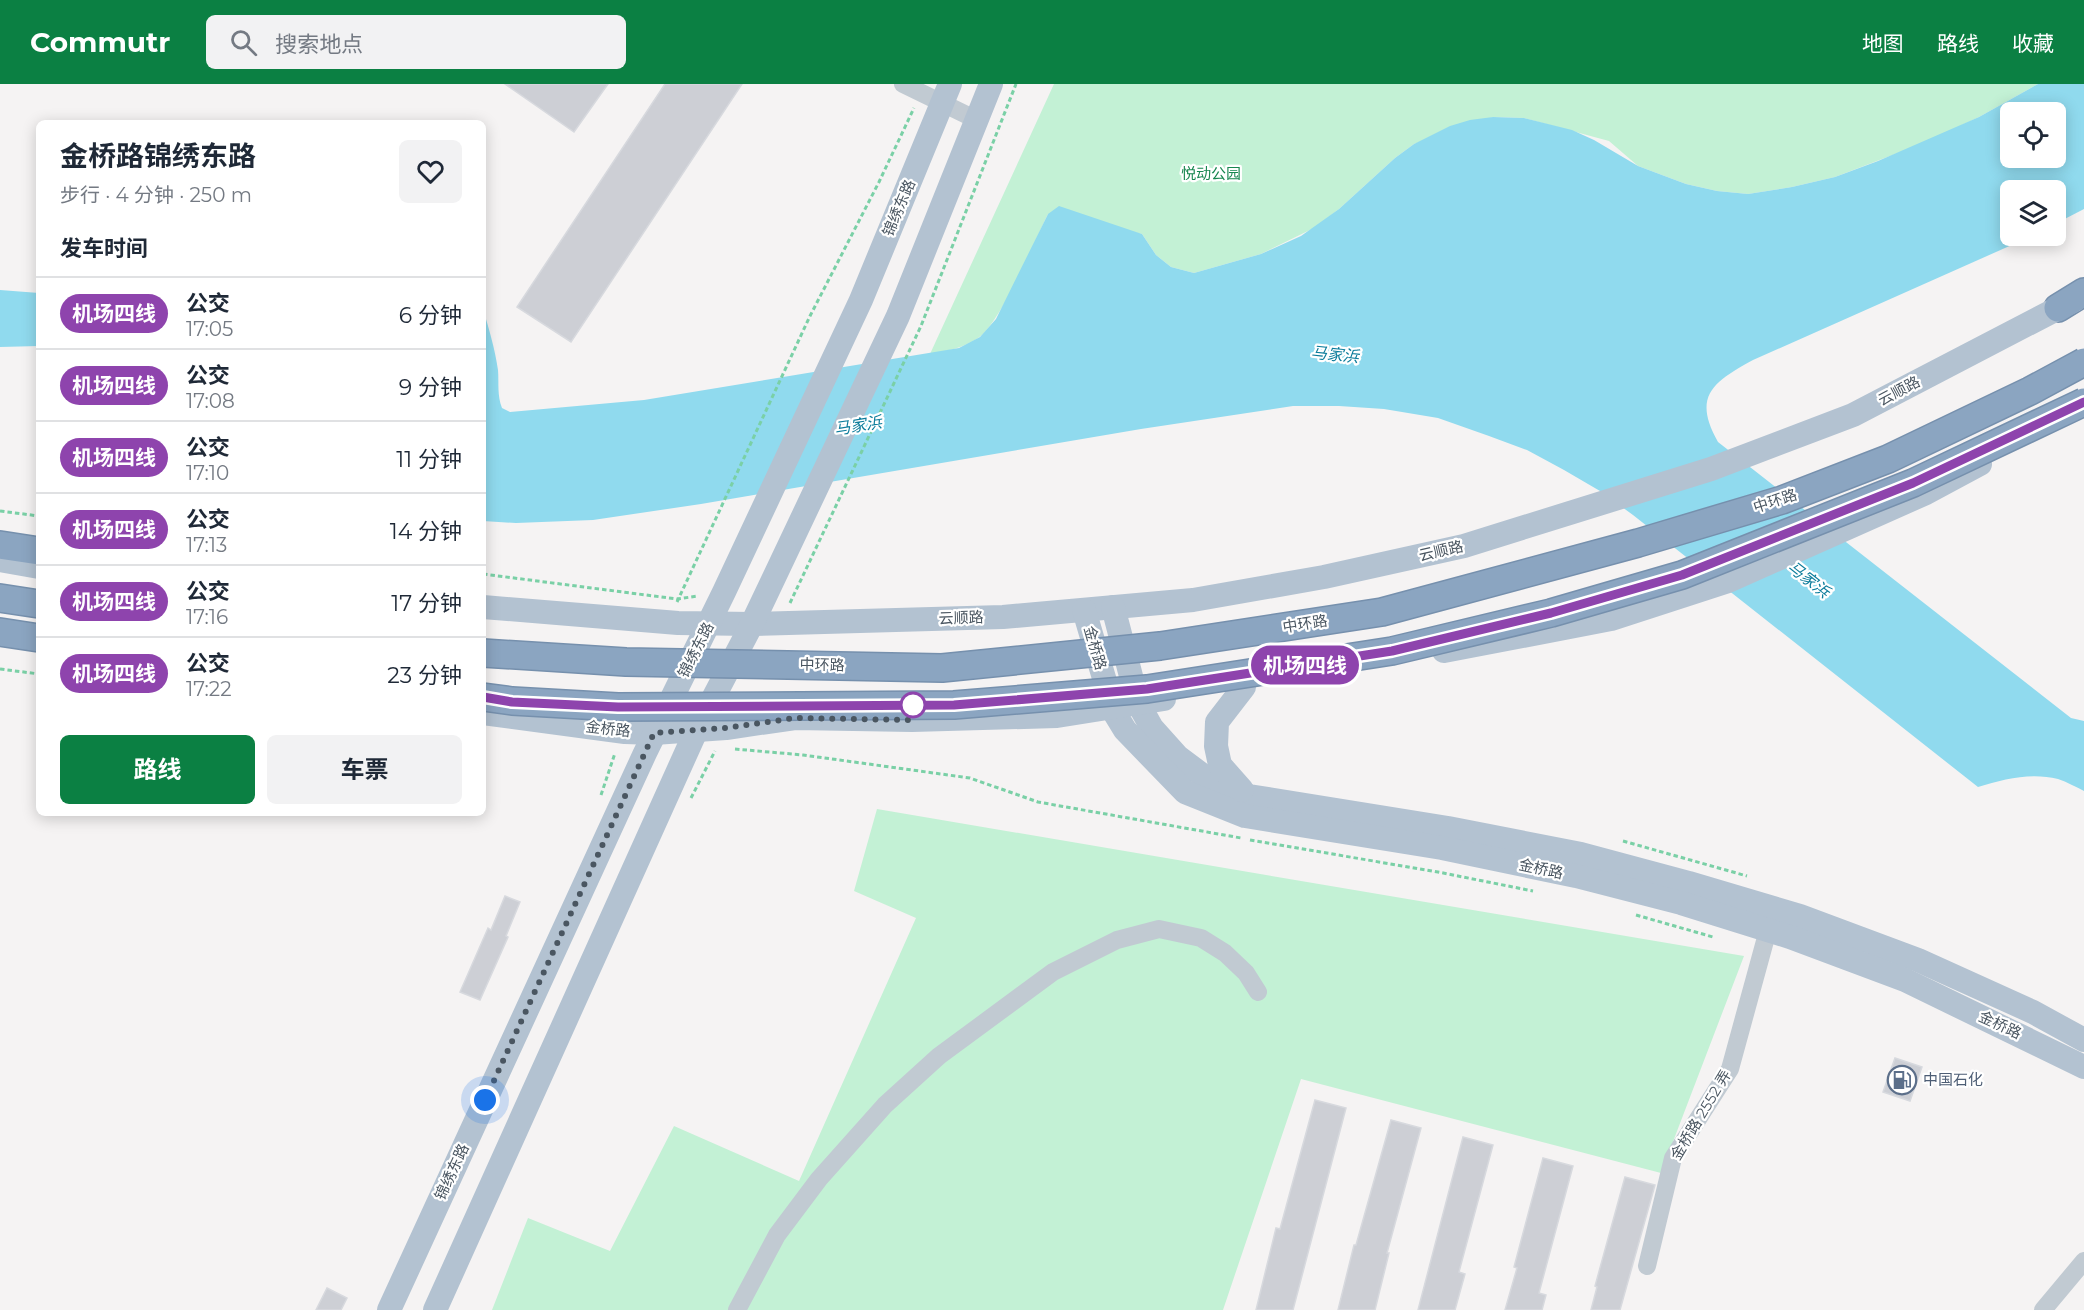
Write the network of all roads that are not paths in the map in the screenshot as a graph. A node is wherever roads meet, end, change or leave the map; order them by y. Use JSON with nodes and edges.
{"nodes":[{"id":1,"x":903,"y":84,"type":"edge"},
{"id":2,"x":991,"y":84,"type":"edge"},
{"id":3,"x":938,"y":93,"type":"edge"},
{"id":4,"x":977,"y":120,"type":"junction"},
{"id":5,"x":2084,"y":293,"type":"edge"},
{"id":6,"x":2058,"y":308,"type":"joint"},
{"id":7,"x":2084,"y":362,"type":"edge"},
{"id":8,"x":2084,"y":402,"type":"edge"},
{"id":9,"x":2084,"y":412,"type":"edge"},
{"id":10,"x":0,"y":545,"type":"edge"},
{"id":11,"x":36,"y":551,"type":"edge"},
{"id":12,"x":0,"y":560,"type":"edge"},
{"id":13,"x":36,"y":566,"type":"edge"},
{"id":14,"x":0,"y":598,"type":"edge"},
{"id":15,"x":36,"y":604,"type":"edge"},
{"id":16,"x":486,"y":607,"type":"edge"},
{"id":17,"x":1113,"y":607,"type":"junction"},
{"id":18,"x":1084,"y":610,"type":"junction"},
{"id":19,"x":710,"y":623,"type":"junction"},
{"id":20,"x":752,"y":624,"type":"junction"},
{"id":21,"x":0,"y":632,"type":"edge"},
{"id":22,"x":36,"y":638,"type":"edge"},
{"id":23,"x":0,"y":644,"type":"edge"},
{"id":24,"x":36,"y":650,"type":"edge"},
{"id":25,"x":486,"y":653,"type":"edge"},
{"id":26,"x":1244,"y":687,"type":"junction"},
{"id":27,"x":486,"y":698,"type":"edge"},
{"id":28,"x":1138,"y":703,"type":"junction"},
{"id":29,"x":1111,"y":707,"type":"junction"},
{"id":30,"x":486,"y":713,"type":"edge"},
{"id":31,"x":692,"y":741,"type":"junction"},
{"id":32,"x":649,"y":743,"type":"junction"},
{"id":33,"x":1249,"y":795,"type":"junction"},
{"id":34,"x":1768,"y":930,"type":"junction"},
{"id":35,"x":1258,"y":992,"type":"dead end"},
{"id":36,"x":2084,"y":1040,"type":"edge"},
{"id":37,"x":2084,"y":1067,"type":"edge"},
{"id":38,"x":2084,"y":1261,"type":"edge"},
{"id":39,"x":1647,"y":1266,"type":"dead end"},
{"id":40,"x":389,"y":1310,"type":"edge"},
{"id":41,"x":435,"y":1310,"type":"edge"},
{"id":42,"x":737,"y":1310,"type":"edge"},
{"id":43,"x":2043,"y":1310,"type":"edge"}],
"edges":[{"from":1,"to":3,"type":"street"},
{"from":2,"to":4,"type":"main road"},
{"from":3,"to":4,"type":"street"},
{"from":3,"to":19,"type":"main road","name":"锦绣东路"},
{"from":4,"to":20,"type":"main road"},
{"from":5,"to":6,"type":"highway"},
{"from":6,"to":17,"type":"main road","name":"云顺路"},
{"from":7,"to":25,"type":"highway","name":"中环路","bridge":true},
{"from":8,"to":27,"type":"highway","bridge":true},
{"from":9,"to":26,"type":"main road"},
{"from":10,"to":11,"type":"highway"},
{"from":12,"to":13,"type":"main road"},
{"from":14,"to":15,"type":"highway"},
{"from":16,"to":19,"type":"main road"},
{"from":17,"to":18,"type":"main road","name":"云顺路"},
{"from":17,"to":28,"type":"main road","name":"金桥路"},
{"from":18,"to":20,"type":"main road","name":"云顺路"},
{"from":18,"to":29,"type":"main road","name":"金桥路"},
{"from":19,"to":20,"type":"main road"},
{"from":19,"to":32,"type":"main road","name":"锦绣东路"},
{"from":20,"to":31,"type":"main road"},
{"from":21,"to":22,"type":"highway"},
{"from":23,"to":24,"type":"main road"},
{"from":26,"to":28,"type":"main road"},
{"from":26,"to":33,"type":"main road"},
{"from":28,"to":29,"type":"main road"},
{"from":28,"to":33,"type":"main road","name":"金桥路"},
{"from":29,"to":31,"type":"main road","name":"金桥路"},
{"from":29,"to":34,"type":"main road","name":"金桥路"},
{"from":30,"to":32,"type":"main road","name":"金桥路"},
{"from":31,"to":32,"type":"main road","name":"金桥路"},
{"from":31,"to":41,"type":"main road"},
{"from":32,"to":40,"type":"main road","name":"锦绣东路"},
{"from":33,"to":36,"type":"main road","name":"金桥路"},
{"from":34,"to":37,"type":"main road","name":"金桥路"},
{"from":34,"to":39,"type":"street","name":"金桥路 2552 弄"},
{"from":35,"to":42,"type":"street"},
{"from":38,"to":43,"type":"street"}]}
